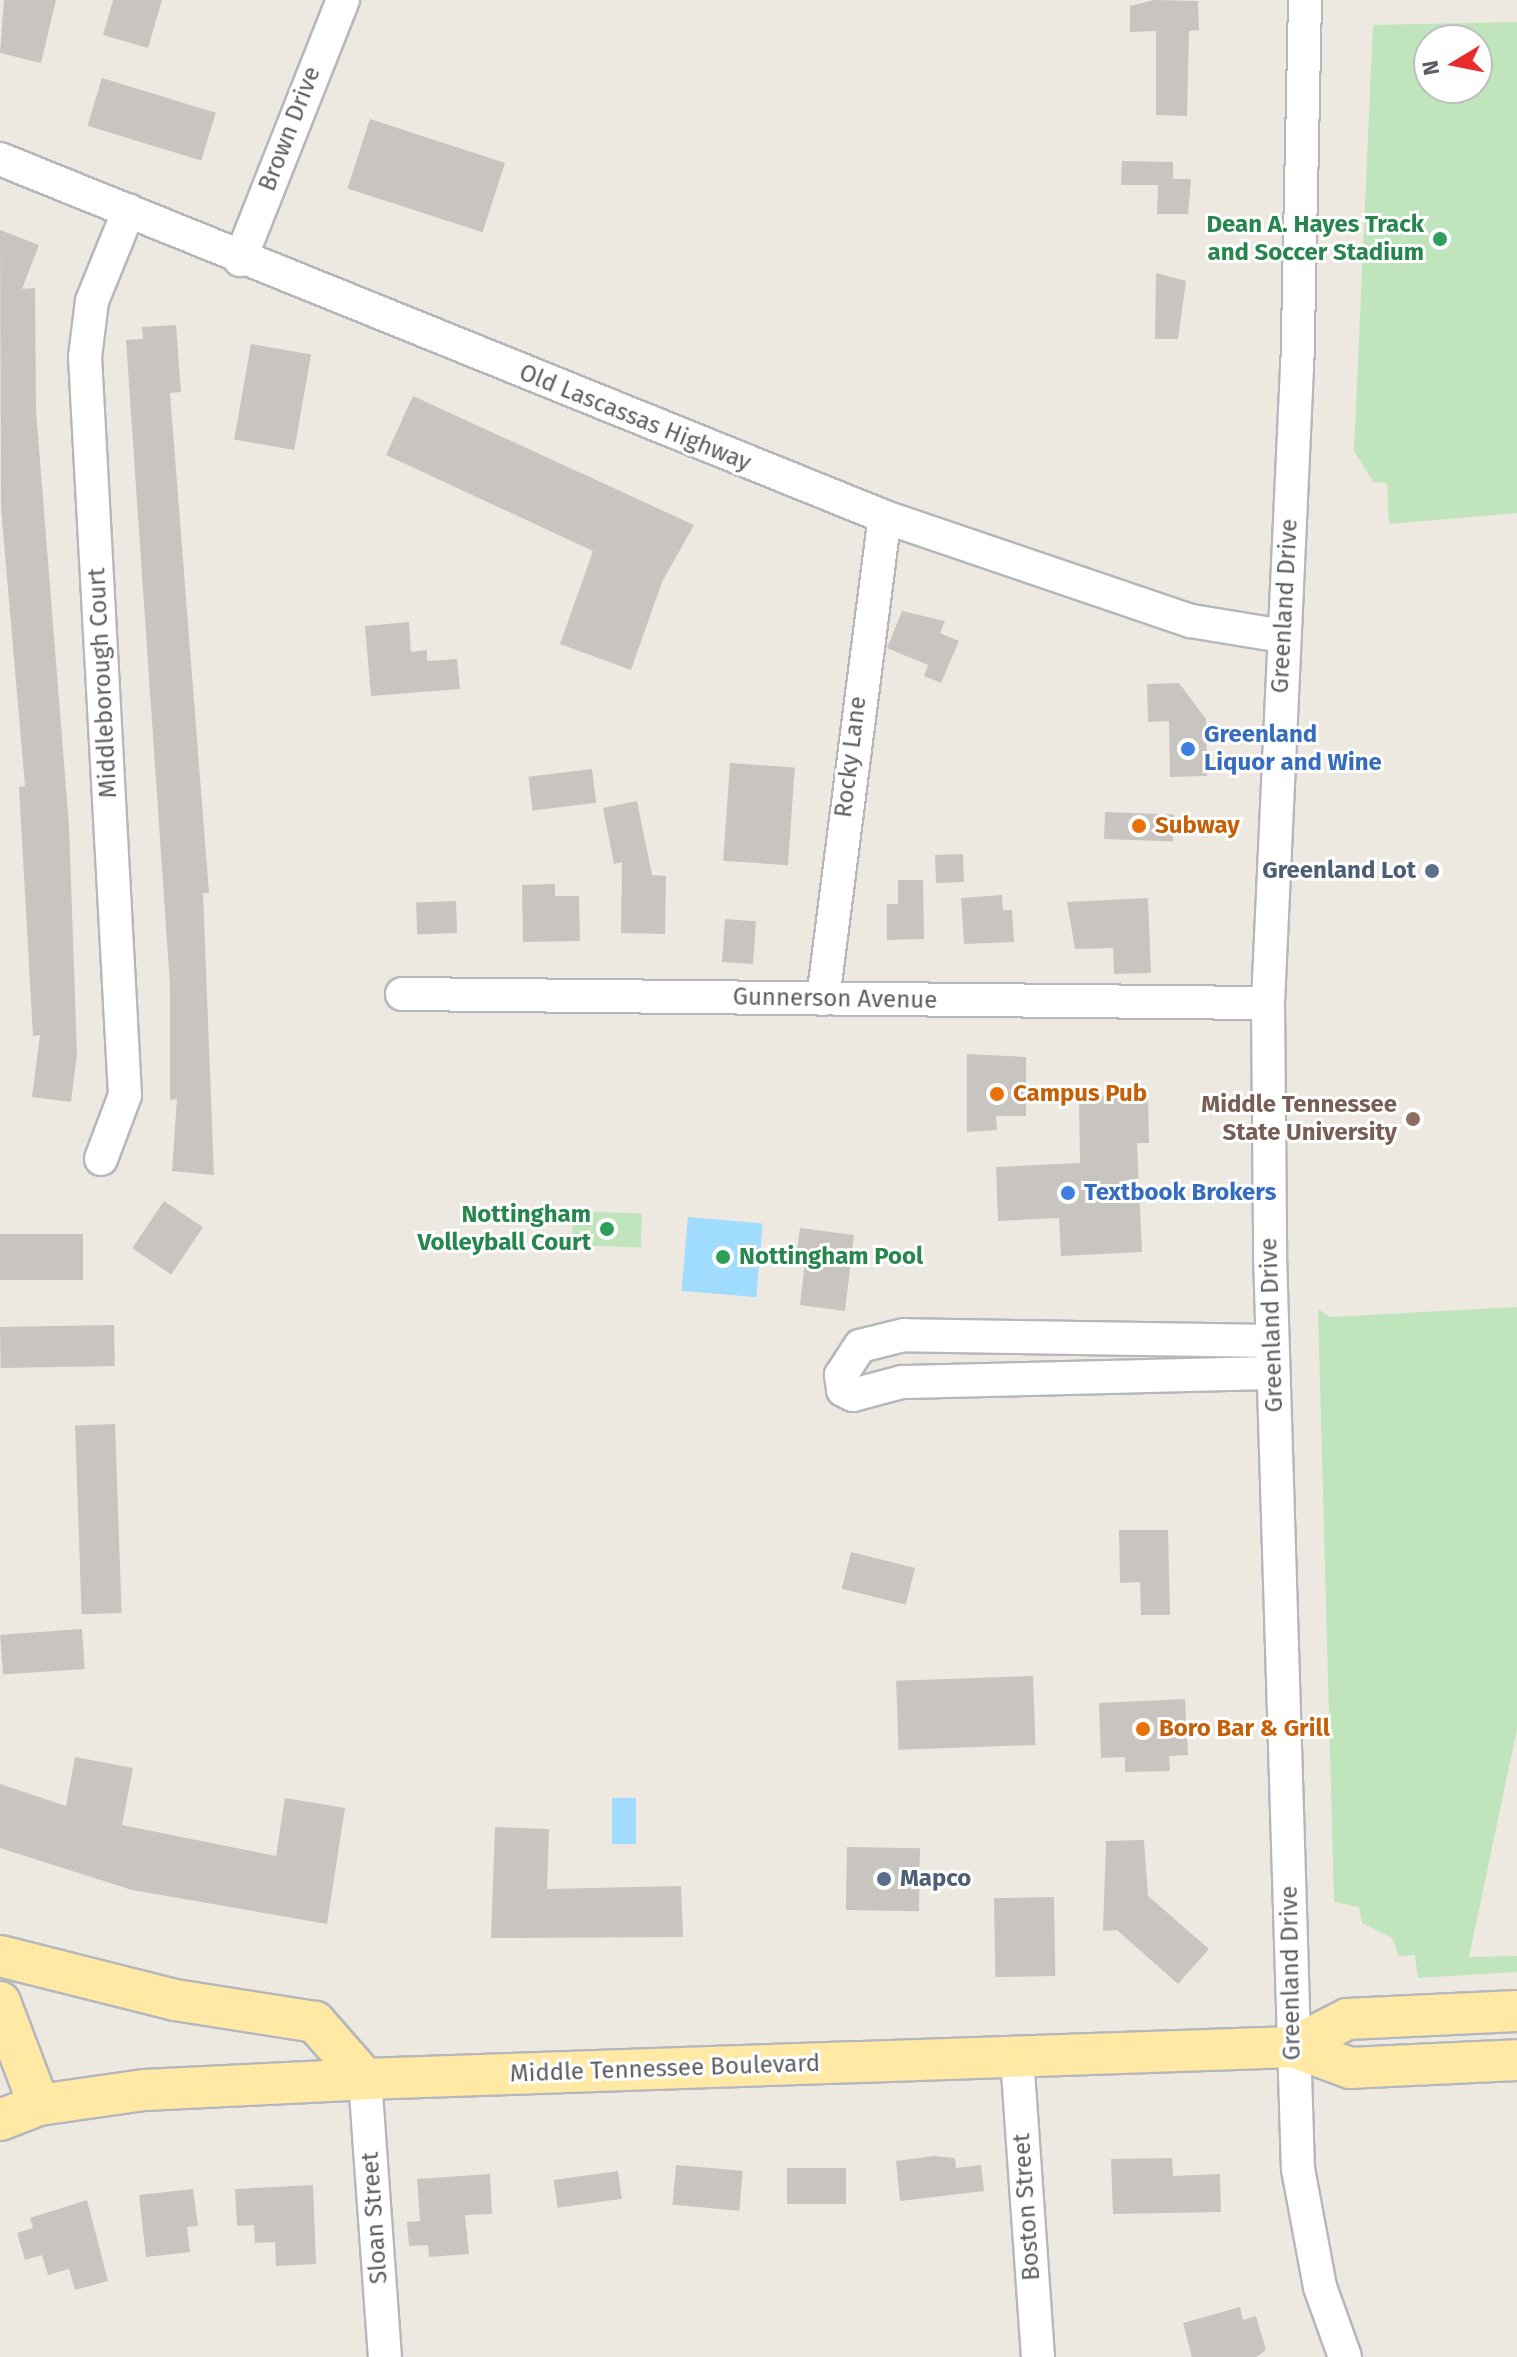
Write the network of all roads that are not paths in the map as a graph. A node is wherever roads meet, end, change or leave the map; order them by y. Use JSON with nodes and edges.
{"nodes":[{"id":1,"x":343,"y":0,"type":"edge"},
{"id":2,"x":1305,"y":0,"type":"edge"},
{"id":3,"x":0,"y":159,"type":"edge"},
{"id":4,"x":129,"y":210,"type":"junction"},
{"id":5,"x":240,"y":260,"type":"junction"},
{"id":6,"x":885,"y":517,"type":"junction"},
{"id":7,"x":1283,"y":636,"type":"junction"},
{"id":8,"x":402,"y":994,"type":"dead end"},
{"id":9,"x":823,"y":999,"type":"junction"},
{"id":10,"x":1268,"y":1003,"type":"junction"},
{"id":11,"x":101,"y":1159,"type":"dead end"},
{"id":12,"x":1273,"y":1357,"type":"junction"},
{"id":13,"x":0,"y":1956,"type":"edge"},
{"id":14,"x":0,"y":2002,"type":"edge"},
{"id":15,"x":1517,"y":2011,"type":"edge"},
{"id":16,"x":1293,"y":2047,"type":"junction"},
{"id":17,"x":1017,"y":2057,"type":"junction"},
{"id":18,"x":1517,"y":2060,"type":"edge"},
{"id":19,"x":365,"y":2079,"type":"junction"},
{"id":20,"x":39,"y":2105,"type":"junction"},
{"id":21,"x":0,"y":2120,"type":"edge"},
{"id":22,"x":385,"y":2357,"type":"edge"},
{"id":23,"x":1038,"y":2357,"type":"edge"},
{"id":24,"x":1345,"y":2357,"type":"edge"}],
"edges":[{"from":1,"to":5,"type":"street","name":"Brown Drive"},
{"from":2,"to":7,"type":"street","name":"Greenland Drive"},
{"from":3,"to":4,"type":"street","name":"Old Lascassas Highway"},
{"from":4,"to":5,"type":"street","name":"Old Lascassas Highway"},
{"from":4,"to":11,"type":"street","name":"Middleborough Court"},
{"from":5,"to":6,"type":"street","name":"Old Lascassas Highway"},
{"from":6,"to":7,"type":"street","name":"Old Lascassas Highway"},
{"from":6,"to":9,"type":"street","name":"Rocky Lane"},
{"from":7,"to":10,"type":"street","name":"Greenland Drive"},
{"from":8,"to":9,"type":"street","name":"Gunnerson Avenue"},
{"from":9,"to":10,"type":"street","name":"Gunnerson Avenue"},
{"from":10,"to":12,"type":"street","name":"Greenland Drive"},
{"from":12,"to":12,"type":"street"},
{"from":12,"to":16,"type":"street","name":"Greenland Drive"},
{"from":13,"to":19,"type":"main road"},
{"from":14,"to":20,"type":"main road"},
{"from":15,"to":16,"type":"main road","name":"Middle Tennessee Boulevard"},
{"from":16,"to":17,"type":"main road","name":"Middle Tennessee Boulevard"},
{"from":16,"to":18,"type":"main road","name":"Middle Tennessee Boulevard"},
{"from":16,"to":24,"type":"street","name":"Greenland Drive"},
{"from":17,"to":19,"type":"main road","name":"Middle Tennessee Boulevard"},
{"from":17,"to":23,"type":"street","name":"Boston Street"},
{"from":19,"to":20,"type":"main road","name":"Middle Tennessee Boulevard"},
{"from":19,"to":22,"type":"street","name":"Sloan Street"},
{"from":20,"to":21,"type":"main road","name":"Middle Tennessee Boulevard"}]}
